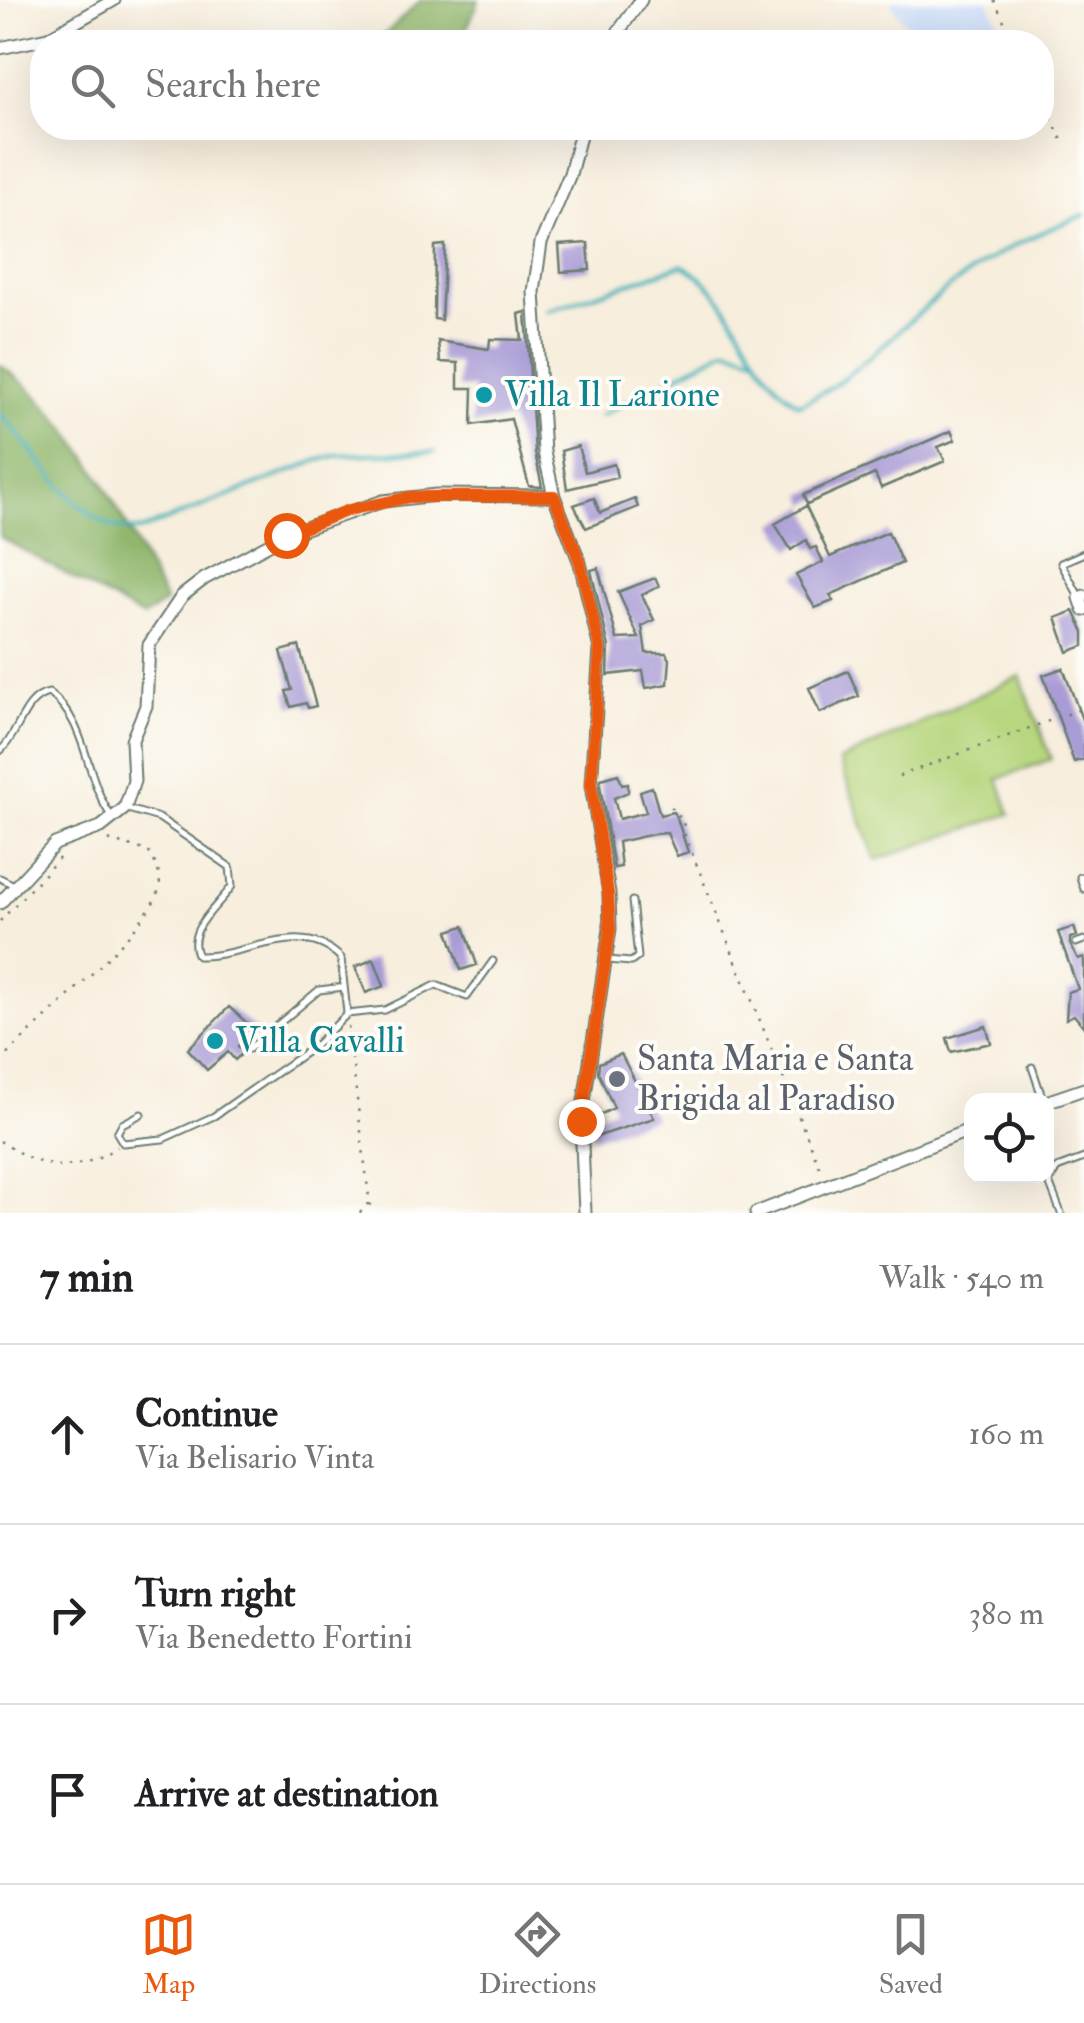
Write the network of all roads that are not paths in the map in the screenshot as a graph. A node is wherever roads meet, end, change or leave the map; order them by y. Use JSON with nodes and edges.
{"nodes":[{"id":1,"x":114,"y":0,"type":"edge"},
{"id":2,"x":641,"y":0,"type":"edge"},
{"id":3,"x":62,"y":30,"type":"edge"},
{"id":4,"x":620,"y":30,"type":"edge"},
{"id":5,"x":30,"y":42,"type":"edge"},
{"id":6,"x":0,"y":48,"type":"edge"},
{"id":7,"x":579,"y":140,"type":"edge"},
{"id":8,"x":554,"y":496,"type":"junction"},
{"id":9,"x":1084,"y":553,"type":"edge"},
{"id":10,"x":1082,"y":601,"type":"edge"},
{"id":11,"x":0,"y":751,"type":"edge"},
{"id":12,"x":125,"y":808,"type":"junction"},
{"id":13,"x":114,"y":820,"type":"junction"},
{"id":14,"x":1084,"y":876,"type":"edge"},
{"id":15,"x":0,"y":878,"type":"edge"},
{"id":16,"x":16,"y":887,"type":"junction"},
{"id":17,"x":1084,"y":889,"type":"edge"},
{"id":18,"x":632,"y":901,"type":"dead end"},
{"id":19,"x":0,"y":903,"type":"edge"},
{"id":20,"x":1084,"y":940,"type":"edge"},
{"id":21,"x":1076,"y":943,"type":"dead end"},
{"id":22,"x":605,"y":959,"type":"junction"},
{"id":23,"x":493,"y":961,"type":"dead end"},
{"id":24,"x":344,"y":986,"type":"junction"},
{"id":25,"x":347,"y":1014,"type":"junction"},
{"id":26,"x":249,"y":1049,"type":"dead end"},
{"id":27,"x":1032,"y":1067,"type":"dead end"},
{"id":28,"x":1084,"y":1089,"type":"edge"},
{"id":29,"x":1042,"y":1093,"type":"edge"},
{"id":30,"x":1054,"y":1098,"type":"edge"},
{"id":31,"x":141,"y":1114,"type":"dead end"},
{"id":32,"x":964,"y":1132,"type":"edge"},
{"id":33,"x":1084,"y":1158,"type":"edge"},
{"id":34,"x":585,"y":1207,"type":"edge"},
{"id":35,"x":596,"y":1213,"type":"edge"},
{"id":36,"x":756,"y":1213,"type":"edge"},
{"id":37,"x":1061,"y":1213,"type":"edge"}],
"edges":[{"from":1,"to":3,"type":"street"},
{"from":2,"to":4,"type":"street"},
{"from":5,"to":6,"type":"street"},
{"from":7,"to":8,"type":"street"},
{"from":8,"to":12,"type":"street"},
{"from":8,"to":22,"type":"street"},
{"from":9,"to":10,"type":"lane"},
{"from":11,"to":13,"type":"lane"},
{"from":12,"to":13,"type":"street"},
{"from":12,"to":24,"type":"lane"},
{"from":13,"to":16,"type":"street"},
{"from":14,"to":17,"type":"lane"},
{"from":15,"to":16,"type":"lane"},
{"from":16,"to":19,"type":"street"},
{"from":18,"to":22,"type":"lane"},
{"from":20,"to":21,"type":"lane"},
{"from":22,"to":34,"type":"street"},
{"from":23,"to":25,"type":"lane"},
{"from":24,"to":25,"type":"lane"},
{"from":24,"to":26,"type":"lane"},
{"from":25,"to":31,"type":"lane"},
{"from":27,"to":29,"type":"lane"},
{"from":28,"to":30,"type":"street"},
{"from":32,"to":36,"type":"street"},
{"from":33,"to":37,"type":"lane"},
{"from":34,"to":35,"type":"street"}]}
